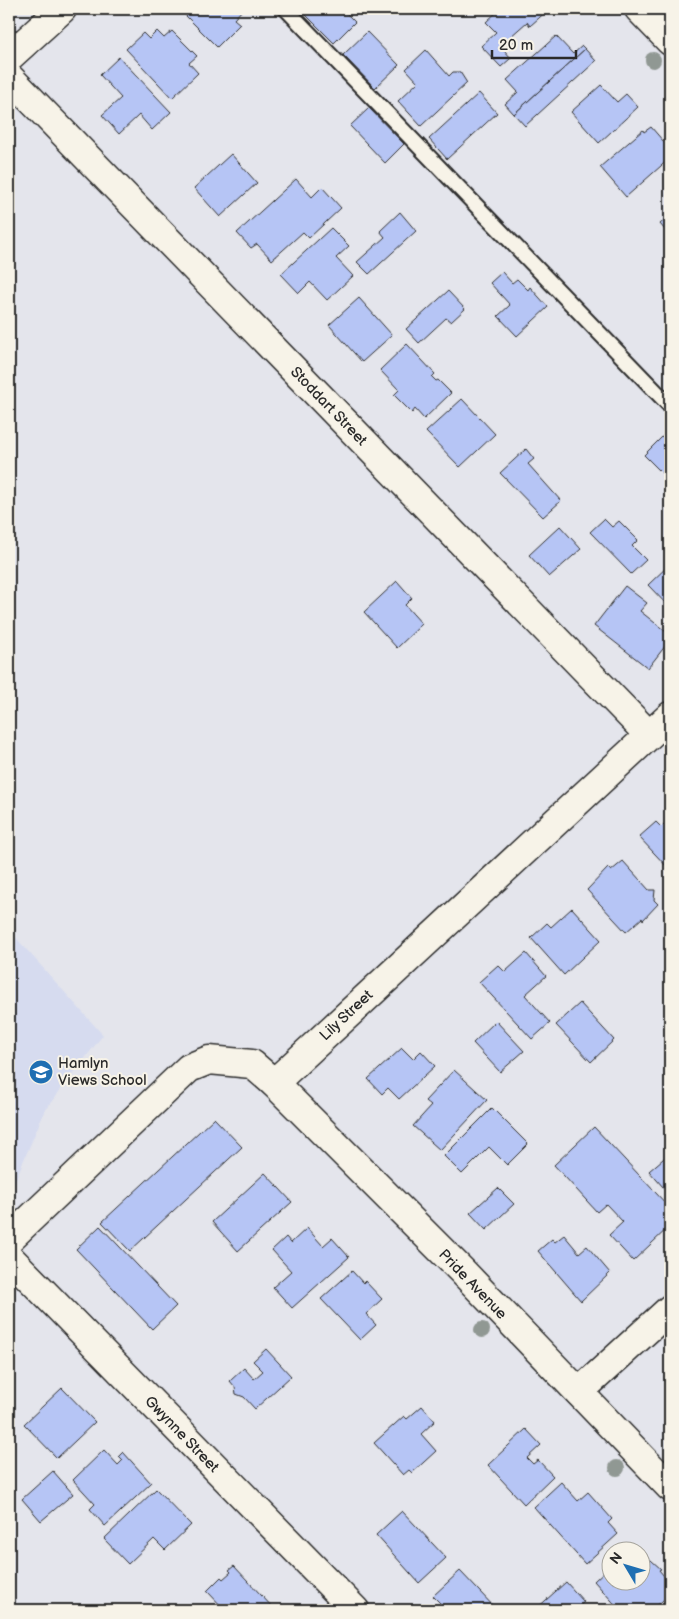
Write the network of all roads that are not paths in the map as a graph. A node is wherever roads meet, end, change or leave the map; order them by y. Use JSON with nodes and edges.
{"nodes":[{"id":1,"x":62,"y":9,"type":"edge"},
{"id":2,"x":286,"y":9,"type":"edge"},
{"id":3,"x":639,"y":9,"type":"edge"},
{"id":4,"x":670,"y":41,"type":"edge"},
{"id":5,"x":9,"y":57,"type":"edge"},
{"id":6,"x":9,"y":77,"type":"edge"},
{"id":7,"x":670,"y":406,"type":"edge"},
{"id":8,"x":670,"y":716,"type":"edge"},
{"id":9,"x":650,"y":735,"type":"junction"},
{"id":10,"x":274,"y":1082,"type":"junction"},
{"id":11,"x":9,"y":1239,"type":"edge"},
{"id":12,"x":9,"y":1257,"type":"edge"},
{"id":13,"x":670,"y":1309,"type":"edge"},
{"id":14,"x":579,"y":1392,"type":"junction"},
{"id":15,"x":670,"y":1487,"type":"edge"},
{"id":16,"x":356,"y":1610,"type":"edge"}],
"edges":[{"from":1,"to":5,"type":"street"},
{"from":2,"to":7,"type":"lane"},
{"from":3,"to":4,"type":"street"},
{"from":6,"to":9,"type":"street","name":"Stoddart Street"},
{"from":8,"to":9,"type":"street","name":"Lily Street"},
{"from":9,"to":10,"type":"street","name":"Lily Street"},
{"from":10,"to":11,"type":"street"},
{"from":10,"to":14,"type":"street","name":"Pride Avenue"},
{"from":12,"to":16,"type":"street","name":"Gwynne Street"},
{"from":13,"to":14,"type":"street"},
{"from":14,"to":15,"type":"street","name":"Pride Avenue"}]}
